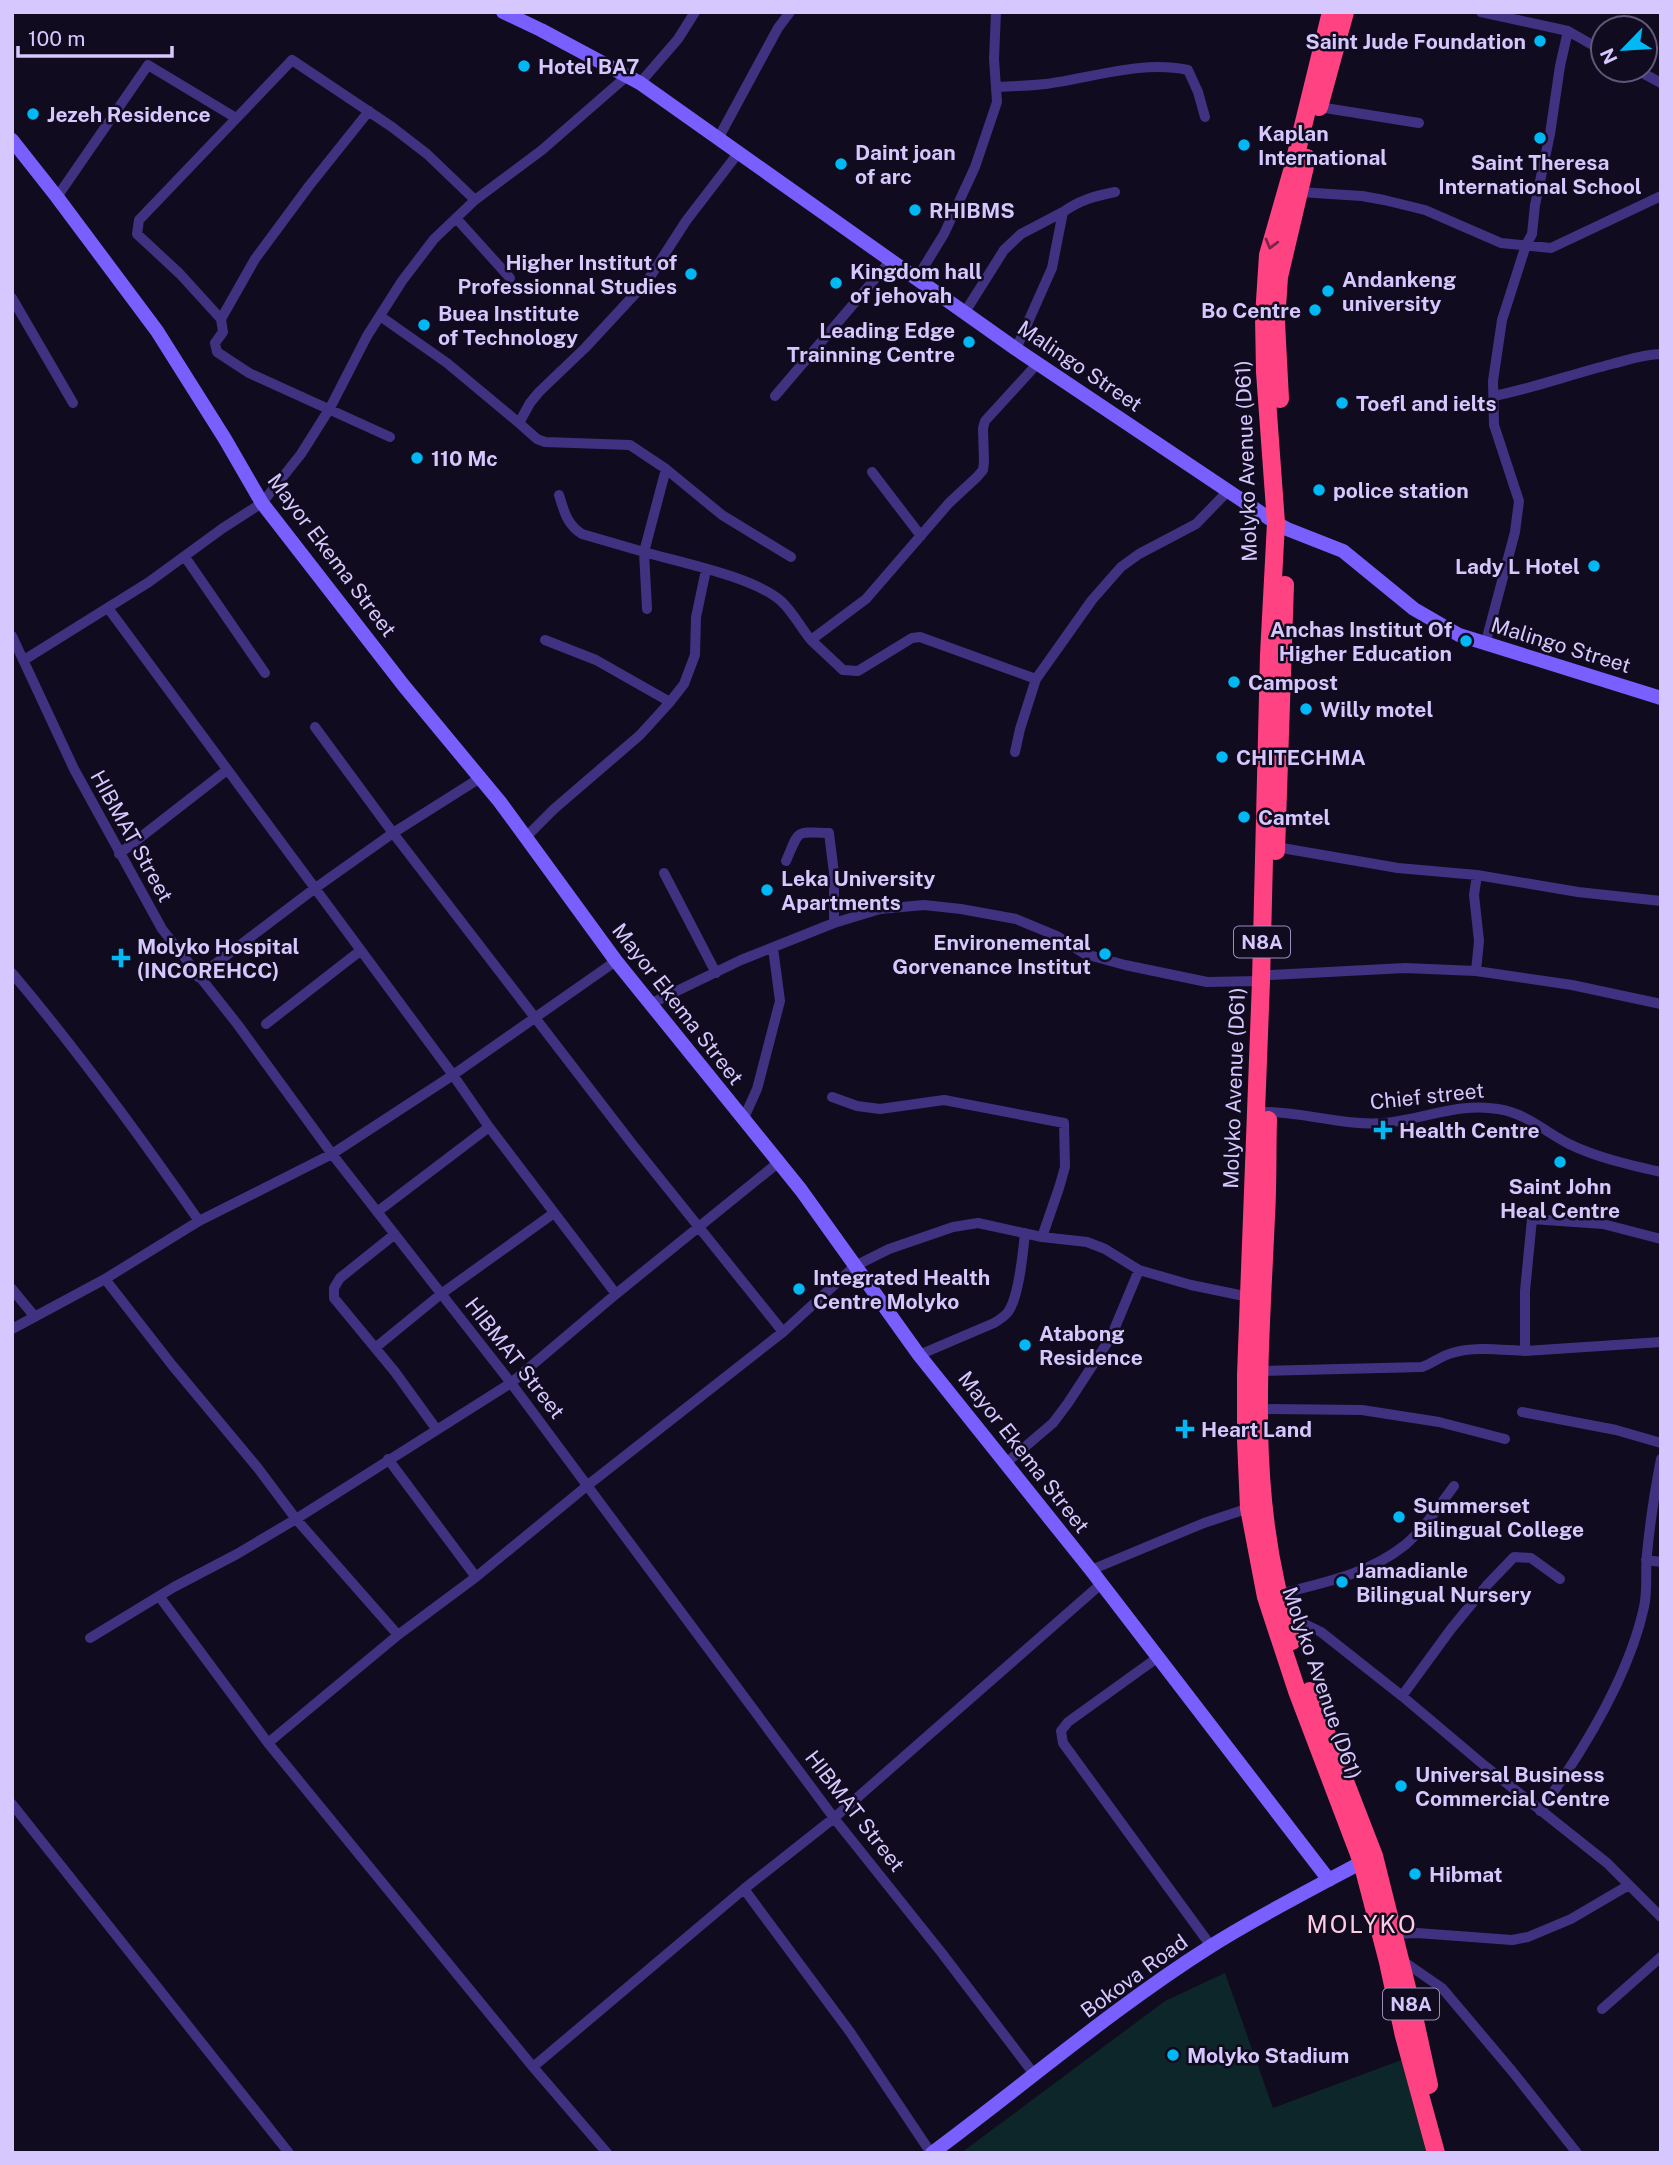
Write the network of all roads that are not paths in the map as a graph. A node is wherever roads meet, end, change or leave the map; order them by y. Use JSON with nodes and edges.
{"nodes":[{"id":1,"x":503,"y":12,"type":"edge"},
{"id":2,"x":695,"y":12,"type":"edge"},
{"id":3,"x":790,"y":12,"type":"edge"},
{"id":4,"x":996,"y":12,"type":"edge"},
{"id":5,"x":1331,"y":12,"type":"edge"},
{"id":6,"x":1345,"y":12,"type":"edge"},
{"id":7,"x":1481,"y":12,"type":"edge"},
{"id":8,"x":1568,"y":31,"type":"junction"},
{"id":9,"x":1589,"y":43,"type":"edge"},
{"id":10,"x":634,"y":79,"type":"junction"},
{"id":11,"x":996,"y":87,"type":"junction"},
{"id":12,"x":1319,"y":107,"type":"junction"},
{"id":13,"x":369,"y":111,"type":"junction"},
{"id":14,"x":1205,"y":117,"type":"dead end"},
{"id":15,"x":236,"y":118,"type":"junction"},
{"id":16,"x":1419,"y":124,"type":"dead end"},
{"id":17,"x":719,"y":138,"type":"junction"},
{"id":18,"x":12,"y":140,"type":"edge"},
{"id":19,"x":739,"y":152,"type":"junction"},
{"id":20,"x":17,"y":155,"type":"edge"},
{"id":21,"x":1115,"y":192,"type":"dead end"},
{"id":22,"x":1299,"y":192,"type":"junction"},
{"id":23,"x":1661,"y":196,"type":"edge"},
{"id":24,"x":57,"y":197,"type":"junction"},
{"id":25,"x":475,"y":200,"type":"junction"},
{"id":26,"x":1063,"y":212,"type":"junction"},
{"id":27,"x":456,"y":218,"type":"junction"},
{"id":28,"x":1526,"y":246,"type":"junction"},
{"id":29,"x":891,"y":260,"type":"junction"},
{"id":30,"x":510,"y":278,"type":"dead end"},
{"id":31,"x":917,"y":278,"type":"junction"},
{"id":32,"x":12,"y":298,"type":"edge"},
{"id":33,"x":965,"y":312,"type":"junction"},
{"id":34,"x":380,"y":316,"type":"junction"},
{"id":35,"x":221,"y":319,"type":"junction"},
{"id":36,"x":1016,"y":349,"type":"junction"},
{"id":37,"x":1661,"y":354,"type":"edge"},
{"id":38,"x":1038,"y":363,"type":"junction"},
{"id":39,"x":775,"y":396,"type":"dead end"},
{"id":40,"x":1494,"y":396,"type":"junction"},
{"id":41,"x":73,"y":403,"type":"dead end"},
{"id":42,"x":330,"y":408,"type":"junction"},
{"id":43,"x":519,"y":423,"type":"junction"},
{"id":44,"x":390,"y":437,"type":"dead end"},
{"id":45,"x":666,"y":469,"type":"junction"},
{"id":46,"x":872,"y":472,"type":"dead end"},
{"id":47,"x":1228,"y":491,"type":"junction"},
{"id":48,"x":559,"y":495,"type":"dead end"},
{"id":49,"x":262,"y":503,"type":"junction"},
{"id":50,"x":1281,"y":526,"type":"junction"},
{"id":51,"x":921,"y":536,"type":"junction"},
{"id":52,"x":644,"y":552,"type":"junction"},
{"id":53,"x":185,"y":556,"type":"junction"},
{"id":54,"x":791,"y":558,"type":"dead end"},
{"id":55,"x":706,"y":570,"type":"junction"},
{"id":56,"x":108,"y":608,"type":"junction"},
{"id":57,"x":647,"y":609,"type":"dead end"},
{"id":58,"x":12,"y":636,"type":"edge"},
{"id":59,"x":545,"y":640,"type":"dead end"},
{"id":60,"x":811,"y":640,"type":"junction"},
{"id":61,"x":1485,"y":645,"type":"junction"},
{"id":62,"x":24,"y":660,"type":"junction"},
{"id":63,"x":265,"y":673,"type":"dead end"},
{"id":64,"x":1037,"y":679,"type":"junction"},
{"id":65,"x":1661,"y":698,"type":"edge"},
{"id":66,"x":670,"y":702,"type":"junction"},
{"id":67,"x":315,"y":727,"type":"dead end"},
{"id":68,"x":1015,"y":752,"type":"dead end"},
{"id":69,"x":227,"y":770,"type":"junction"},
{"id":70,"x":480,"y":778,"type":"junction"},
{"id":71,"x":393,"y":833,"type":"junction"},
{"id":72,"x":525,"y":838,"type":"junction"},
{"id":73,"x":1276,"y":847,"type":"junction"},
{"id":74,"x":119,"y":854,"type":"junction"},
{"id":75,"x":786,"y":861,"type":"dead end"},
{"id":76,"x":664,"y":873,"type":"dead end"},
{"id":77,"x":1477,"y":875,"type":"junction"},
{"id":78,"x":314,"y":889,"type":"junction"},
{"id":79,"x":1661,"y":901,"type":"edge"},
{"id":80,"x":834,"y":923,"type":"junction"},
{"id":81,"x":773,"y":947,"type":"junction"},
{"id":82,"x":360,"y":951,"type":"junction"},
{"id":83,"x":616,"y":961,"type":"junction"},
{"id":84,"x":1476,"y":971,"type":"junction"},
{"id":85,"x":12,"y":973,"type":"edge"},
{"id":86,"x":716,"y":973,"type":"junction"},
{"id":87,"x":198,"y":977,"type":"junction"},
{"id":88,"x":1266,"y":978,"type":"junction"},
{"id":89,"x":650,"y":1004,"type":"junction"},
{"id":90,"x":1661,"y":1004,"type":"edge"},
{"id":91,"x":533,"y":1018,"type":"junction"},
{"id":92,"x":266,"y":1024,"type":"dead end"},
{"id":93,"x":453,"y":1075,"type":"junction"},
{"id":94,"x":832,"y":1097,"type":"dead end"},
{"id":95,"x":1262,"y":1112,"type":"junction"},
{"id":96,"x":743,"y":1120,"type":"junction"},
{"id":97,"x":489,"y":1127,"type":"junction"},
{"id":98,"x":332,"y":1154,"type":"junction"},
{"id":99,"x":779,"y":1162,"type":"junction"},
{"id":100,"x":1661,"y":1172,"type":"edge"},
{"id":101,"x":377,"y":1212,"type":"junction"},
{"id":102,"x":554,"y":1213,"type":"junction"},
{"id":103,"x":199,"y":1221,"type":"junction"},
{"id":104,"x":698,"y":1226,"type":"junction"},
{"id":105,"x":1026,"y":1233,"type":"junction"},
{"id":106,"x":395,"y":1234,"type":"junction"},
{"id":107,"x":1042,"y":1237,"type":"junction"},
{"id":108,"x":1661,"y":1238,"type":"edge"},
{"id":109,"x":855,"y":1265,"type":"junction"},
{"id":110,"x":1139,"y":1270,"type":"junction"},
{"id":111,"x":105,"y":1279,"type":"junction"},
{"id":112,"x":12,"y":1289,"type":"edge"},
{"id":113,"x":441,"y":1294,"type":"junction"},
{"id":114,"x":616,"y":1294,"type":"junction"},
{"id":115,"x":1249,"y":1297,"type":"junction"},
{"id":116,"x":35,"y":1317,"type":"junction"},
{"id":117,"x":12,"y":1329,"type":"edge"},
{"id":118,"x":783,"y":1332,"type":"junction"},
{"id":119,"x":1661,"y":1342,"type":"edge"},
{"id":120,"x":375,"y":1348,"type":"junction"},
{"id":121,"x":1525,"y":1351,"type":"junction"},
{"id":122,"x":919,"y":1355,"type":"junction"},
{"id":123,"x":1260,"y":1371,"type":"junction"},
{"id":124,"x":511,"y":1383,"type":"junction"},
{"id":125,"x":1259,"y":1409,"type":"junction"},
{"id":126,"x":1522,"y":1412,"type":"dead end"},
{"id":127,"x":436,"y":1430,"type":"junction"},
{"id":128,"x":1505,"y":1439,"type":"dead end"},
{"id":129,"x":1661,"y":1443,"type":"edge"},
{"id":130,"x":388,"y":1459,"type":"junction"},
{"id":131,"x":1661,"y":1459,"type":"edge"},
{"id":132,"x":1006,"y":1463,"type":"junction"},
{"id":133,"x":588,"y":1485,"type":"junction"},
{"id":134,"x":1454,"y":1486,"type":"dead end"},
{"id":135,"x":1658,"y":1495,"type":"edge"},
{"id":136,"x":1249,"y":1508,"type":"junction"},
{"id":137,"x":296,"y":1520,"type":"junction"},
{"id":138,"x":1646,"y":1560,"type":"junction"},
{"id":139,"x":1661,"y":1562,"type":"edge"},
{"id":140,"x":1091,"y":1570,"type":"junction"},
{"id":141,"x":476,"y":1577,"type":"junction"},
{"id":142,"x":1560,"y":1579,"type":"dead end"},
{"id":143,"x":1101,"y":1584,"type":"junction"},
{"id":144,"x":1279,"y":1594,"type":"junction"},
{"id":145,"x":159,"y":1596,"type":"junction"},
{"id":146,"x":1284,"y":1614,"type":"junction"},
{"id":147,"x":398,"y":1635,"type":"junction"},
{"id":148,"x":90,"y":1638,"type":"dead end"},
{"id":149,"x":1157,"y":1658,"type":"junction"},
{"id":150,"x":1402,"y":1696,"type":"junction"},
{"id":151,"x":268,"y":1742,"type":"junction"},
{"id":152,"x":12,"y":1804,"type":"edge"},
{"id":153,"x":1540,"y":1811,"type":"junction"},
{"id":154,"x":834,"y":1818,"type":"junction"},
{"id":155,"x":1368,"y":1859,"type":"junction"},
{"id":156,"x":1329,"y":1880,"type":"junction"},
{"id":157,"x":1629,"y":1885,"type":"junction"},
{"id":158,"x":744,"y":1889,"type":"junction"},
{"id":159,"x":1661,"y":1917,"type":"edge"},
{"id":160,"x":1394,"y":1934,"type":"junction"},
{"id":161,"x":1211,"y":1946,"type":"junction"},
{"id":162,"x":1661,"y":1956,"type":"edge"},
{"id":163,"x":1400,"y":1959,"type":"junction"},
{"id":164,"x":1602,"y":2009,"type":"dead end"},
{"id":165,"x":533,"y":2067,"type":"junction"},
{"id":166,"x":1034,"y":2074,"type":"junction"},
{"id":167,"x":289,"y":2153,"type":"edge"},
{"id":168,"x":607,"y":2153,"type":"edge"},
{"id":169,"x":931,"y":2153,"type":"edge"},
{"id":170,"x":1436,"y":2153,"type":"edge"},
{"id":171,"x":1448,"y":2153,"type":"edge"},
{"id":172,"x":1577,"y":2153,"type":"edge"}],
"edges":[{"from":1,"to":10,"type":"street","name":"Malingo Street"},
{"from":2,"to":10,"type":"street"},
{"from":3,"to":17,"type":"street"},
{"from":4,"to":11,"type":"street"},
{"from":5,"to":50,"type":"highway","name":"Molyko Avenue (D61)","number":"N8A","one_way":true},
{"from":6,"to":12,"type":"highway","name":"Molyko Avenue (D61)","number":"N8A"},
{"from":7,"to":8,"type":"street"},
{"from":8,"to":9,"type":"street"},
{"from":8,"to":28,"type":"street"},
{"from":10,"to":17,"type":"street","name":"Malingo Street"},
{"from":10,"to":25,"type":"street"},
{"from":11,"to":14,"type":"street"},
{"from":11,"to":31,"type":"street"},
{"from":12,"to":16,"type":"street"},
{"from":12,"to":22,"type":"highway","name":"Molyko Avenue (D61)","number":"N8A"},
{"from":13,"to":15,"type":"street"},
{"from":13,"to":25,"type":"street"},
{"from":13,"to":35,"type":"street"},
{"from":15,"to":24,"type":"street"},
{"from":15,"to":35,"type":"street"},
{"from":17,"to":19,"type":"street","name":"Malingo Street"},
{"from":18,"to":20,"type":"street","name":"Mayor Ekema Street"},
{"from":19,"to":29,"type":"street","name":"Malingo Street"},
{"from":19,"to":43,"type":"street"},
{"from":20,"to":24,"type":"street","name":"Mayor Ekema Street"},
{"from":21,"to":26,"type":"street"},
{"from":22,"to":28,"type":"street"},
{"from":22,"to":50,"type":"highway","name":"Molyko Avenue (D61)","number":"N8A"},
{"from":23,"to":28,"type":"street"},
{"from":24,"to":49,"type":"street","name":"Mayor Ekema Street"},
{"from":25,"to":27,"type":"street"},
{"from":26,"to":33,"type":"street"},
{"from":26,"to":36,"type":"street"},
{"from":27,"to":30,"type":"street"},
{"from":27,"to":34,"type":"street"},
{"from":28,"to":40,"type":"street"},
{"from":29,"to":31,"type":"street","name":"Malingo Street"},
{"from":29,"to":39,"type":"street"},
{"from":31,"to":33,"type":"street","name":"Malingo Street"},
{"from":32,"to":41,"type":"street"},
{"from":33,"to":36,"type":"street","name":"Malingo Street"},
{"from":34,"to":42,"type":"street"},
{"from":34,"to":43,"type":"street"},
{"from":35,"to":42,"type":"street"},
{"from":36,"to":38,"type":"street","name":"Malingo Street"},
{"from":37,"to":40,"type":"street"},
{"from":38,"to":47,"type":"street","name":"Malingo Street"},
{"from":38,"to":51,"type":"street"},
{"from":40,"to":61,"type":"street"},
{"from":42,"to":44,"type":"street"},
{"from":42,"to":49,"type":"street"},
{"from":43,"to":45,"type":"street"},
{"from":45,"to":52,"type":"street"},
{"from":45,"to":54,"type":"street"},
{"from":46,"to":51,"type":"street"},
{"from":47,"to":50,"type":"street","name":"Malingo Street"},
{"from":47,"to":64,"type":"street"},
{"from":48,"to":52,"type":"street"},
{"from":49,"to":53,"type":"street"},
{"from":49,"to":70,"type":"street","name":"Mayor Ekema Street"},
{"from":50,"to":61,"type":"street","name":"Malingo Street"},
{"from":50,"to":73,"type":"highway","name":"Molyko Avenue (D61)","number":"N8A"},
{"from":50,"to":88,"type":"highway","name":"Molyko Avenue (D61)","number":"N8A"},
{"from":51,"to":60,"type":"street"},
{"from":52,"to":55,"type":"street"},
{"from":52,"to":57,"type":"street"},
{"from":53,"to":56,"type":"street"},
{"from":53,"to":63,"type":"street"},
{"from":55,"to":60,"type":"street"},
{"from":55,"to":66,"type":"street"},
{"from":56,"to":62,"type":"street"},
{"from":56,"to":69,"type":"street"},
{"from":58,"to":62,"type":"street","name":"HIBMAT Street"},
{"from":59,"to":66,"type":"street"},
{"from":60,"to":64,"type":"street"},
{"from":61,"to":65,"type":"street","name":"Malingo Street"},
{"from":62,"to":74,"type":"street","name":"HIBMAT Street"},
{"from":64,"to":68,"type":"street"},
{"from":66,"to":72,"type":"street"},
{"from":67,"to":71,"type":"street"},
{"from":69,"to":74,"type":"street"},
{"from":69,"to":78,"type":"street"},
{"from":70,"to":71,"type":"street"},
{"from":70,"to":72,"type":"street","name":"Mayor Ekema Street"},
{"from":71,"to":78,"type":"street"},
{"from":71,"to":91,"type":"street"},
{"from":72,"to":83,"type":"street","name":"Mayor Ekema Street"},
{"from":73,"to":77,"type":"street"},
{"from":73,"to":88,"type":"highway","name":"Molyko Avenue (D61)","number":"N8A"},
{"from":74,"to":87,"type":"street","name":"HIBMAT Street"},
{"from":75,"to":80,"type":"street"},
{"from":76,"to":86,"type":"street"},
{"from":77,"to":79,"type":"street"},
{"from":77,"to":84,"type":"street"},
{"from":78,"to":82,"type":"street"},
{"from":78,"to":87,"type":"street"},
{"from":80,"to":81,"type":"street"},
{"from":80,"to":88,"type":"street"},
{"from":81,"to":86,"type":"street"},
{"from":81,"to":96,"type":"street"},
{"from":82,"to":92,"type":"street"},
{"from":82,"to":93,"type":"street"},
{"from":83,"to":89,"type":"street","name":"Mayor Ekema Street"},
{"from":83,"to":91,"type":"street"},
{"from":84,"to":88,"type":"street"},
{"from":84,"to":90,"type":"street"},
{"from":85,"to":103,"type":"street"},
{"from":86,"to":89,"type":"street"},
{"from":87,"to":98,"type":"street","name":"HIBMAT Street"},
{"from":88,"to":95,"type":"highway","name":"Molyko Avenue (D61)","number":"N8A"},
{"from":89,"to":96,"type":"street","name":"Mayor Ekema Street"},
{"from":91,"to":93,"type":"street"},
{"from":91,"to":104,"type":"street"},
{"from":93,"to":97,"type":"street"},
{"from":93,"to":98,"type":"street"},
{"from":94,"to":107,"type":"street"},
{"from":95,"to":100,"type":"street","name":"Chief street"},
{"from":95,"to":115,"type":"highway","name":"Molyko Avenue (D61)","number":"N8A"},
{"from":95,"to":123,"type":"highway","name":"Molyko Avenue (D61)","number":"N8A"},
{"from":96,"to":99,"type":"street","name":"Mayor Ekema Street"},
{"from":97,"to":101,"type":"street"},
{"from":97,"to":102,"type":"street"},
{"from":98,"to":101,"type":"street","name":"HIBMAT Street"},
{"from":98,"to":103,"type":"street"},
{"from":99,"to":104,"type":"street"},
{"from":99,"to":109,"type":"street","name":"Mayor Ekema Street"},
{"from":101,"to":106,"type":"street","name":"HIBMAT Street"},
{"from":102,"to":113,"type":"street"},
{"from":102,"to":114,"type":"street"},
{"from":103,"to":111,"type":"street"},
{"from":104,"to":114,"type":"street"},
{"from":104,"to":118,"type":"street"},
{"from":105,"to":107,"type":"street"},
{"from":105,"to":109,"type":"street"},
{"from":105,"to":122,"type":"street"},
{"from":106,"to":113,"type":"street","name":"HIBMAT Street"},
{"from":106,"to":120,"type":"street"},
{"from":107,"to":110,"type":"street"},
{"from":108,"to":121,"type":"street"},
{"from":109,"to":118,"type":"street"},
{"from":109,"to":122,"type":"street","name":"Mayor Ekema Street"},
{"from":110,"to":115,"type":"street"},
{"from":110,"to":132,"type":"street"},
{"from":111,"to":116,"type":"street"},
{"from":111,"to":137,"type":"street"},
{"from":112,"to":116,"type":"street"},
{"from":113,"to":120,"type":"street"},
{"from":113,"to":124,"type":"street","name":"HIBMAT Street"},
{"from":114,"to":124,"type":"street"},
{"from":115,"to":136,"type":"highway","name":"Molyko Avenue (D61)","number":"N8A"},
{"from":116,"to":117,"type":"street"},
{"from":118,"to":133,"type":"street"},
{"from":119,"to":121,"type":"street"},
{"from":120,"to":127,"type":"street"},
{"from":121,"to":123,"type":"street"},
{"from":122,"to":132,"type":"street","name":"Mayor Ekema Street"},
{"from":123,"to":125,"type":"highway","name":"Molyko Avenue (D61)","number":"N8A"},
{"from":124,"to":127,"type":"street"},
{"from":124,"to":133,"type":"street","name":"HIBMAT Street"},
{"from":125,"to":128,"type":"street"},
{"from":125,"to":144,"type":"highway","name":"Molyko Avenue (D61)","number":"N8A"},
{"from":126,"to":129,"type":"street"},
{"from":127,"to":130,"type":"street"},
{"from":130,"to":137,"type":"street"},
{"from":130,"to":141,"type":"street"},
{"from":131,"to":135,"type":"street"},
{"from":132,"to":140,"type":"street","name":"Mayor Ekema Street"},
{"from":133,"to":141,"type":"street"},
{"from":133,"to":154,"type":"street","name":"HIBMAT Street"},
{"from":134,"to":144,"type":"street"},
{"from":135,"to":138,"type":"street"},
{"from":136,"to":140,"type":"street"},
{"from":136,"to":155,"type":"highway","name":"Molyko Avenue (D61)","number":"N8A"},
{"from":137,"to":145,"type":"street"},
{"from":137,"to":147,"type":"street"},
{"from":138,"to":139,"type":"street"},
{"from":138,"to":153,"type":"street"},
{"from":140,"to":143,"type":"street","name":"Mayor Ekema Street"},
{"from":141,"to":147,"type":"street"},
{"from":142,"to":150,"type":"street"},
{"from":143,"to":149,"type":"street","name":"Mayor Ekema Street"},
{"from":143,"to":154,"type":"street"},
{"from":144,"to":146,"type":"highway","name":"Molyko Avenue (D61)","number":"N8A"},
{"from":145,"to":148,"type":"street"},
{"from":145,"to":151,"type":"street"},
{"from":146,"to":150,"type":"street"},
{"from":146,"to":155,"type":"highway","name":"Molyko Avenue (D61)","number":"N8A"},
{"from":147,"to":151,"type":"street"},
{"from":149,"to":156,"type":"street","name":"Mayor Ekema Street"},
{"from":149,"to":161,"type":"street"},
{"from":150,"to":153,"type":"street"},
{"from":151,"to":165,"type":"street"},
{"from":152,"to":167,"type":"street"},
{"from":153,"to":157,"type":"street"},
{"from":154,"to":158,"type":"street"},
{"from":154,"to":166,"type":"street","name":"HIBMAT Street"},
{"from":155,"to":156,"type":"street","name":"Bokova Road"},
{"from":155,"to":160,"type":"highway","number":"N8A"},
{"from":155,"to":170,"type":"highway","number":"N8A"},
{"from":156,"to":161,"type":"street","name":"Bokova Road"},
{"from":157,"to":159,"type":"street"},
{"from":157,"to":160,"type":"street"},
{"from":158,"to":165,"type":"street"},
{"from":158,"to":169,"type":"street"},
{"from":160,"to":163,"type":"highway","number":"N8A"},
{"from":161,"to":166,"type":"street","name":"Bokova Road"},
{"from":162,"to":164,"type":"street"},
{"from":163,"to":171,"type":"highway","number":"N8A"},
{"from":163,"to":172,"type":"street"},
{"from":165,"to":168,"type":"street"},
{"from":166,"to":169,"type":"street","name":"Bokova Road"}]}
